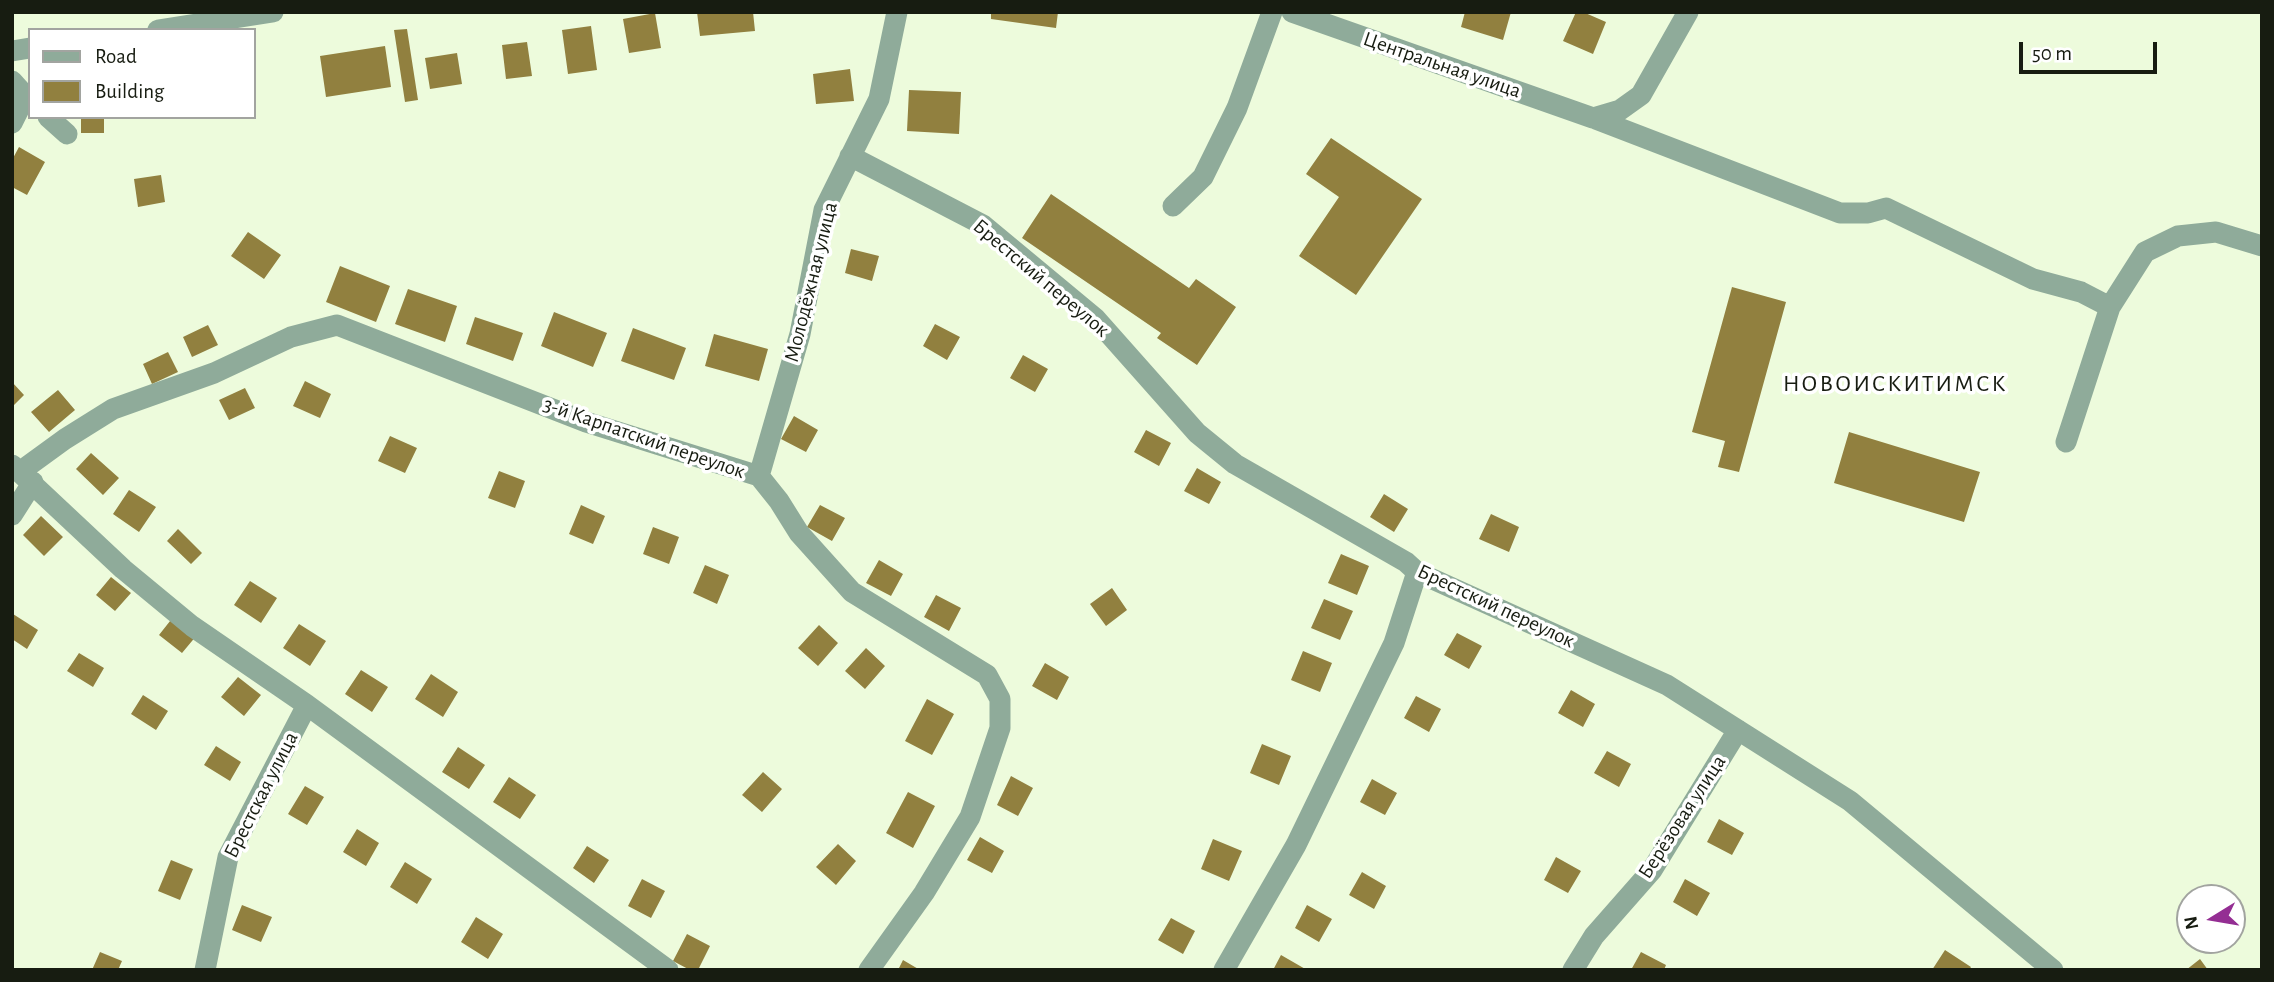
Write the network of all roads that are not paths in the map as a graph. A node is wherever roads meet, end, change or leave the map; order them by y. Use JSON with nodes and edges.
{"nodes":[{"id":1,"x":273,"y":12,"type":"edge"},
{"id":2,"x":897,"y":12,"type":"edge"},
{"id":3,"x":1272,"y":12,"type":"edge"},
{"id":4,"x":1292,"y":12,"type":"edge"},
{"id":5,"x":1688,"y":12,"type":"edge"},
{"id":6,"x":171,"y":28,"type":"edge"},
{"id":7,"x":22,"y":93,"type":"edge"},
{"id":8,"x":1593,"y":118,"type":"junction"},
{"id":9,"x":50,"y":119,"type":"edge"},
{"id":10,"x":12,"y":123,"type":"edge"},
{"id":11,"x":67,"y":134,"type":"dead end"},
{"id":12,"x":850,"y":156,"type":"junction"},
{"id":13,"x":1173,"y":206,"type":"dead end"},
{"id":14,"x":2262,"y":246,"type":"edge"},
{"id":15,"x":2110,"y":307,"type":"junction"},
{"id":16,"x":2066,"y":442,"type":"dead end"},
{"id":17,"x":22,"y":473,"type":"edge"},
{"id":18,"x":759,"y":476,"type":"junction"},
{"id":19,"x":12,"y":515,"type":"edge"},
{"id":20,"x":1417,"y":572,"type":"junction"},
{"id":21,"x":307,"y":705,"type":"junction"},
{"id":22,"x":1738,"y":730,"type":"junction"},
{"id":23,"x":205,"y":970,"type":"edge"},
{"id":24,"x":668,"y":970,"type":"edge"},
{"id":25,"x":869,"y":970,"type":"edge"},
{"id":26,"x":1224,"y":970,"type":"edge"},
{"id":27,"x":1573,"y":970,"type":"edge"},
{"id":28,"x":2053,"y":970,"type":"edge"}],
"edges":[{"from":1,"to":6,"type":"street"},
{"from":2,"to":12,"type":"street","name":"Молодёжная улица"},
{"from":3,"to":13,"type":"street"},
{"from":4,"to":8,"type":"street","name":"Центральная улица"},
{"from":5,"to":8,"type":"street"},
{"from":7,"to":10,"type":"street"},
{"from":8,"to":15,"type":"street","name":"Центральная улица"},
{"from":9,"to":11,"type":"street"},
{"from":12,"to":18,"type":"street","name":"Молодёжная улица"},
{"from":12,"to":20,"type":"street","name":"Брестский переулок"},
{"from":14,"to":15,"type":"street"},
{"from":15,"to":16,"type":"street"},
{"from":17,"to":18,"type":"street","name":"3-й Карпатский переулок"},
{"from":17,"to":19,"type":"street"},
{"from":17,"to":21,"type":"street"},
{"from":18,"to":25,"type":"street","name":"3-й Карпатский переулок"},
{"from":20,"to":22,"type":"street","name":"Брестский переулок"},
{"from":20,"to":26,"type":"street"},
{"from":21,"to":23,"type":"street","name":"Брестская улица"},
{"from":21,"to":24,"type":"street"},
{"from":22,"to":27,"type":"street","name":"Берёзовая улица"},
{"from":22,"to":28,"type":"street","name":"Брестский переулок"}]}
